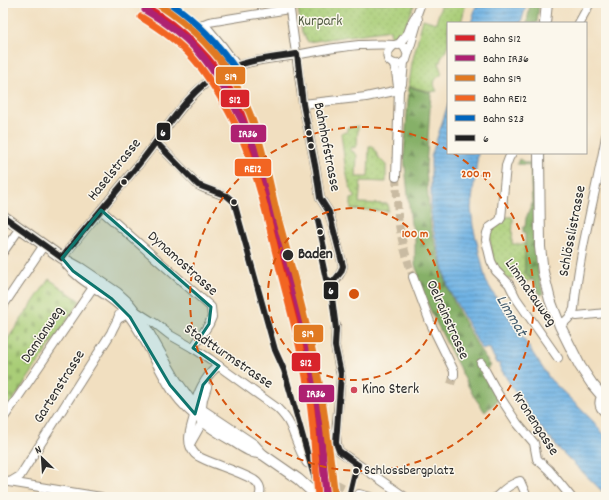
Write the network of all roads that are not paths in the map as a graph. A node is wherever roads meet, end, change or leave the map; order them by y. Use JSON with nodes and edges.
{"nodes":[{"id":1,"x":421,"y":3,"type":"edge"},
{"id":2,"x":547,"y":3,"type":"edge"},
{"id":3,"x":590,"y":3,"type":"edge"},
{"id":4,"x":289,"y":6,"type":"edge"},
{"id":5,"x":417,"y":14,"type":"junction"},
{"id":6,"x":545,"y":22,"type":"edge"},
{"id":7,"x":580,"y":22,"type":"edge"},
{"id":8,"x":368,"y":45,"type":"junction"},
{"id":9,"x":396,"y":45,"type":"junction"},
{"id":10,"x":407,"y":53,"type":"junction"},
{"id":11,"x":297,"y":54,"type":"junction"},
{"id":12,"x":387,"y":56,"type":"junction"},
{"id":13,"x":404,"y":62,"type":"junction"},
{"id":14,"x":393,"y":64,"type":"junction"},
{"id":15,"x":237,"y":66,"type":"junction"},
{"id":16,"x":399,"y":90,"type":"junction"},
{"id":17,"x":303,"y":104,"type":"junction"},
{"id":18,"x":606,"y":136,"type":"edge"},
{"id":19,"x":156,"y":142,"type":"junction"},
{"id":20,"x":511,"y":154,"type":"edge"},
{"id":21,"x":539,"y":154,"type":"edge"},
{"id":22,"x":396,"y":177,"type":"tunnel mouth"},
{"id":23,"x":223,"y":195,"type":"dead end"},
{"id":24,"x":101,"y":210,"type":"junction"},
{"id":25,"x":3,"y":216,"type":"edge"},
{"id":26,"x":20,"y":228,"type":"junction"},
{"id":27,"x":44,"y":245,"type":"junction"},
{"id":28,"x":3,"y":252,"type":"edge"},
{"id":29,"x":62,"y":258,"type":"junction"},
{"id":30,"x":413,"y":276,"type":"tunnel mouth"},
{"id":31,"x":94,"y":286,"type":"junction"},
{"id":32,"x":332,"y":286,"type":"tunnel mouth"},
{"id":33,"x":3,"y":306,"type":"edge"},
{"id":34,"x":572,"y":314,"type":"junction"},
{"id":35,"x":606,"y":314,"type":"edge"},
{"id":36,"x":128,"y":315,"type":"junction"},
{"id":37,"x":144,"y":323,"type":"junction"},
{"id":38,"x":336,"y":325,"type":"tunnel mouth"},
{"id":39,"x":560,"y":326,"type":"junction"},
{"id":40,"x":170,"y":335,"type":"junction"},
{"id":41,"x":193,"y":348,"type":"junction"},
{"id":42,"x":558,"y":358,"type":"dead end"},
{"id":43,"x":481,"y":363,"type":"dead end"},
{"id":44,"x":219,"y":366,"type":"junction"},
{"id":45,"x":454,"y":375,"type":"tunnel mouth"},
{"id":46,"x":604,"y":396,"type":"edge"},
{"id":47,"x":198,"y":410,"type":"junction"},
{"id":48,"x":606,"y":412,"type":"edge"},
{"id":49,"x":3,"y":419,"type":"edge"},
{"id":50,"x":203,"y":421,"type":"junction"},
{"id":51,"x":190,"y":444,"type":"junction"},
{"id":52,"x":262,"y":454,"type":"junction"},
{"id":53,"x":307,"y":463,"type":"tunnel mouth"},
{"id":54,"x":21,"y":480,"type":"junction"},
{"id":55,"x":6,"y":482,"type":"edge"},
{"id":56,"x":359,"y":494,"type":"dead end"},
{"id":57,"x":499,"y":494,"type":"edge"},
{"id":58,"x":101,"y":497,"type":"edge"},
{"id":59,"x":259,"y":497,"type":"edge"},
{"id":60,"x":318,"y":497,"type":"edge"},
{"id":61,"x":371,"y":497,"type":"edge"},
{"id":62,"x":405,"y":497,"type":"edge"},
{"id":63,"x":527,"y":497,"type":"edge"},
{"id":64,"x":570,"y":497,"type":"edge"}],
"edges":[{"from":1,"to":5,"type":"street"},
{"from":2,"to":6,"type":"main road"},
{"from":3,"to":7,"type":"street"},
{"from":4,"to":11,"type":"street","name":"Bahnhofstrasse"},
{"from":4,"to":15,"type":"street"},
{"from":5,"to":9,"type":"street"},
{"from":5,"to":10,"type":"street"},
{"from":8,"to":9,"type":"street","name":"Haselstrasse"},
{"from":8,"to":11,"type":"street","name":"Haselstrasse"},
{"from":8,"to":12,"type":"street"},
{"from":9,"to":10,"type":"street"},
{"from":9,"to":12,"type":"street"},
{"from":10,"to":13,"type":"street"},
{"from":11,"to":15,"type":"street","name":"Haselstrasse"},
{"from":11,"to":17,"type":"street","name":"Bahnhofstrasse"},
{"from":12,"to":14,"type":"street"},
{"from":13,"to":14,"type":"street"},
{"from":13,"to":16,"type":"street"},
{"from":14,"to":16,"type":"street"},
{"from":15,"to":19,"type":"street","name":"Haselstrasse"},
{"from":16,"to":17,"type":"street"},
{"from":16,"to":22,"type":"street"},
{"from":17,"to":32,"type":"street","name":"Bahnhofstrasse"},
{"from":18,"to":34,"type":"street","name":"Schlösslistrasse"},
{"from":19,"to":23,"type":"street"},
{"from":19,"to":24,"type":"street","name":"Haselstrasse"},
{"from":20,"to":42,"type":"street","name":"Limmatauweg"},
{"from":21,"to":39,"type":"main road"},
{"from":24,"to":29,"type":"street","name":"Haselstrasse"},
{"from":24,"to":41,"type":"street","name":"Dynamostrasse"},
{"from":25,"to":26,"type":"main road"},
{"from":26,"to":27,"type":"main road"},
{"from":26,"to":28,"type":"street"},
{"from":27,"to":29,"type":"main road"},
{"from":27,"to":33,"type":"street"},
{"from":29,"to":31,"type":"main road"},
{"from":29,"to":36,"type":"main road"},
{"from":30,"to":45,"type":"street","name":"Oelrainstrasse"},
{"from":31,"to":36,"type":"main road"},
{"from":31,"to":49,"type":"street","name":"Damianweg"},
{"from":34,"to":35,"type":"street"},
{"from":34,"to":39,"type":"street"},
{"from":36,"to":37,"type":"main road"},
{"from":36,"to":40,"type":"street","name":"Stadtturmstrasse"},
{"from":36,"to":47,"type":"main road"},
{"from":36,"to":54,"type":"street","name":"Gartenstrasse"},
{"from":37,"to":40,"type":"street","name":"Stadtturmstrasse"},
{"from":37,"to":47,"type":"main road"},
{"from":38,"to":62,"type":"street"},
{"from":39,"to":46,"type":"main road"},
{"from":40,"to":41,"type":"street","name":"Stadtturmstrasse"},
{"from":41,"to":44,"type":"street","name":"Stadtturmstrasse"},
{"from":43,"to":64,"type":"street","name":"Kronengasse"},
{"from":44,"to":47,"type":"street"},
{"from":44,"to":53,"type":"street","name":"Stadtturmstrasse"},
{"from":46,"to":48,"type":"main road"},
{"from":47,"to":50,"type":"main road"},
{"from":47,"to":51,"type":"street"},
{"from":47,"to":52,"type":"main road"},
{"from":50,"to":51,"type":"street"},
{"from":50,"to":52,"type":"main road"},
{"from":51,"to":59,"type":"street"},
{"from":52,"to":60,"type":"main road"},
{"from":54,"to":55,"type":"street"},
{"from":54,"to":58,"type":"street"},
{"from":56,"to":61,"type":"street"},
{"from":57,"to":63,"type":"street"}]}
